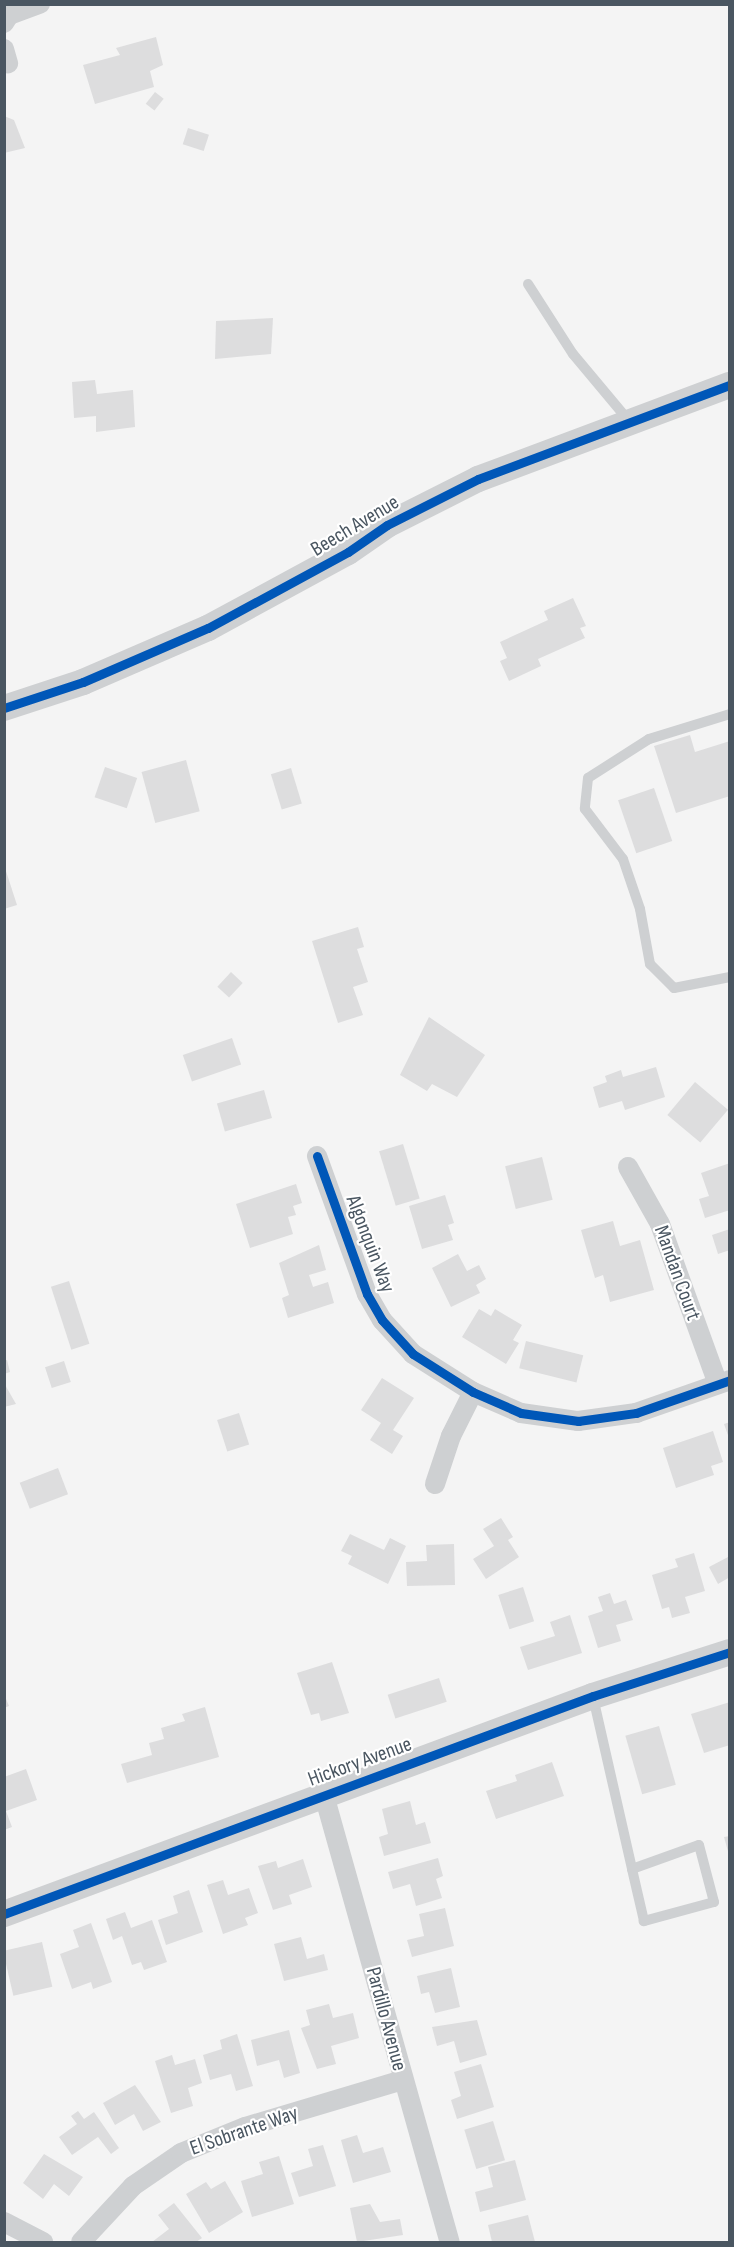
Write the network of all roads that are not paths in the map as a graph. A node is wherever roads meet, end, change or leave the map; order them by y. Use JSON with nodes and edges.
{"nodes":[{"id":1,"x":40,"y":4,"type":"edge"},
{"id":2,"x":4,"y":23,"type":"edge"},
{"id":3,"x":528,"y":284,"type":"dead end"},
{"id":4,"x":729,"y":385,"type":"edge"},
{"id":5,"x":629,"y":421,"type":"junction"},
{"id":6,"x":4,"y":708,"type":"edge"},
{"id":7,"x":729,"y":714,"type":"edge"},
{"id":8,"x":729,"y":977,"type":"edge"},
{"id":9,"x":318,"y":1156,"type":"dead end"},
{"id":10,"x":628,"y":1167,"type":"dead end"},
{"id":11,"x":724,"y":1382,"type":"edge"},
{"id":12,"x":473,"y":1392,"type":"junction"},
{"id":13,"x":435,"y":1484,"type":"dead end"},
{"id":14,"x":729,"y":1652,"type":"edge"},
{"id":15,"x":593,"y":1696,"type":"junction"},
{"id":16,"x":324,"y":1795,"type":"junction"},
{"id":17,"x":632,"y":1869,"type":"junction"},
{"id":18,"x":4,"y":1914,"type":"edge"},
{"id":19,"x":402,"y":2080,"type":"junction"},
{"id":20,"x":4,"y":2222,"type":"edge"},
{"id":21,"x":43,"y":2242,"type":"edge"},
{"id":22,"x":81,"y":2242,"type":"edge"},
{"id":23,"x":450,"y":2242,"type":"edge"}],
"edges":[{"from":1,"to":2,"type":"street"},
{"from":3,"to":5,"type":"lane"},
{"from":4,"to":5,"type":"street","name":"Beech Avenue"},
{"from":5,"to":6,"type":"street","name":"Beech Avenue"},
{"from":7,"to":8,"type":"lane"},
{"from":9,"to":12,"type":"street","name":"Algonquin Way"},
{"from":10,"to":11,"type":"street","name":"Mandan Court"},
{"from":11,"to":12,"type":"street","name":"Algonquin Way"},
{"from":12,"to":13,"type":"street"},
{"from":14,"to":15,"type":"street","name":"Hickory Avenue"},
{"from":15,"to":16,"type":"street","name":"Hickory Avenue"},
{"from":15,"to":17,"type":"lane"},
{"from":16,"to":18,"type":"street","name":"Hickory Avenue"},
{"from":16,"to":19,"type":"street","name":"Pardillo Avenue"},
{"from":17,"to":17,"type":"lane"},
{"from":19,"to":22,"type":"street","name":"El Sobrante Way"},
{"from":19,"to":23,"type":"street","name":"Pardillo Avenue"},
{"from":20,"to":21,"type":"street"}]}
